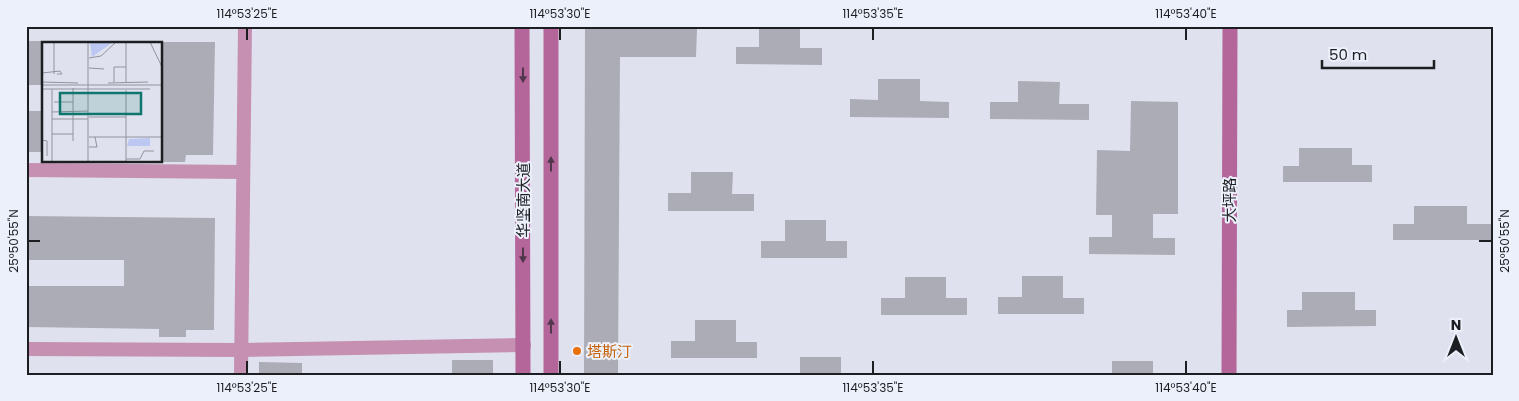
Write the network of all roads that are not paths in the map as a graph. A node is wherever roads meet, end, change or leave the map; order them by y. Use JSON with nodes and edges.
{"nodes":[{"id":1,"x":245,"y":26,"type":"edge"},
{"id":2,"x":522,"y":26,"type":"edge"},
{"id":3,"x":551,"y":26,"type":"edge"},
{"id":4,"x":1230,"y":26,"type":"edge"},
{"id":5,"x":26,"y":170,"type":"edge"},
{"id":6,"x":243,"y":172,"type":"junction"},
{"id":7,"x":524,"y":345,"type":"junction"},
{"id":8,"x":26,"y":349,"type":"edge"},
{"id":9,"x":241,"y":350,"type":"junction"},
{"id":10,"x":241,"y":375,"type":"edge"},
{"id":11,"x":524,"y":375,"type":"edge"},
{"id":12,"x":551,"y":375,"type":"edge"},
{"id":13,"x":1229,"y":375,"type":"edge"}],
"edges":[{"from":1,"to":6,"type":"street"},
{"from":2,"to":7,"type":"main road","name":"华坚南大道","one_way":true},
{"from":12,"to":3,"type":"main road","name":"华坚南大道","one_way":true},
{"from":4,"to":13,"type":"main road","name":"大坪路"},
{"from":5,"to":6,"type":"street"},
{"from":6,"to":9,"type":"street"},
{"from":7,"to":9,"type":"street"},
{"from":7,"to":11,"type":"main road","name":"华坚南大道"},
{"from":8,"to":9,"type":"street"},
{"from":9,"to":10,"type":"street"}]}
